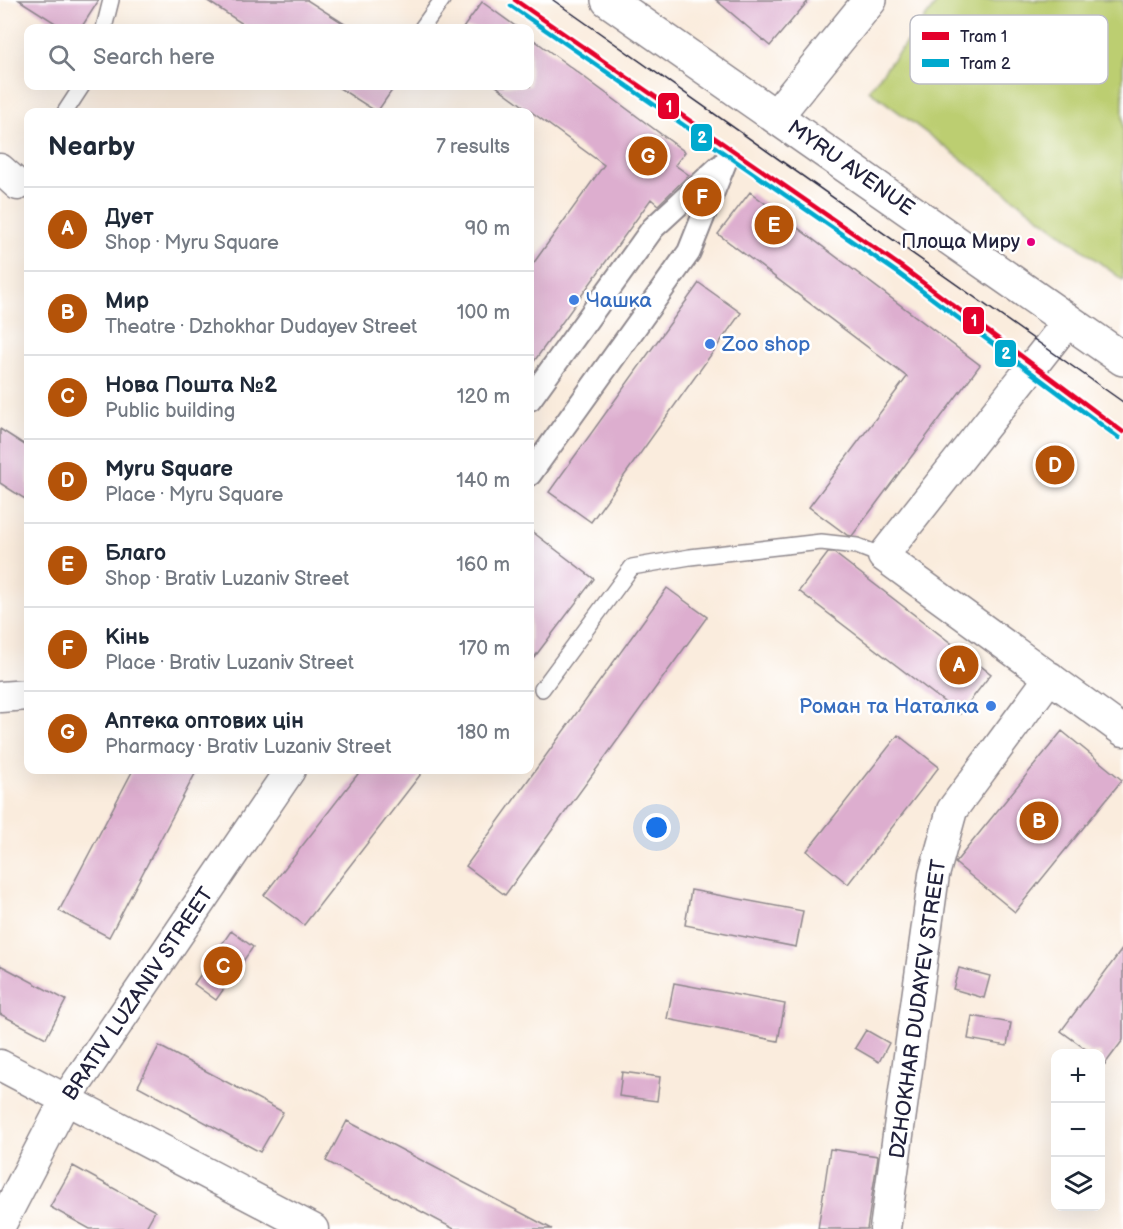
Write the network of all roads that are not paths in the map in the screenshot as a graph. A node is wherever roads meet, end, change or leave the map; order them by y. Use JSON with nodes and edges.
{"nodes":[{"id":1,"x":111,"y":0,"type":"edge"},
{"id":2,"x":442,"y":0,"type":"edge"},
{"id":3,"x":609,"y":0,"type":"edge"},
{"id":4,"x":870,"y":0,"type":"edge"},
{"id":5,"x":105,"y":24,"type":"edge"},
{"id":6,"x":425,"y":24,"type":"edge"},
{"id":7,"x":79,"y":90,"type":"edge"},
{"id":8,"x":67,"y":108,"type":"edge"},
{"id":9,"x":776,"y":116,"type":"junction"},
{"id":10,"x":1069,"y":320,"type":"junction"},
{"id":11,"x":1123,"y":358,"type":"edge"},
{"id":12,"x":534,"y":393,"type":"edge"},
{"id":13,"x":534,"y":468,"type":"edge"},
{"id":14,"x":883,"y":556,"type":"junction"},
{"id":15,"x":1050,"y":677,"type":"junction"},
{"id":16,"x":542,"y":688,"type":"dead end"},
{"id":17,"x":24,"y":695,"type":"edge"},
{"id":18,"x":0,"y":697,"type":"edge"},
{"id":19,"x":1123,"y":731,"type":"edge"},
{"id":20,"x":287,"y":774,"type":"edge"},
{"id":21,"x":0,"y":1065,"type":"edge"},
{"id":22,"x":66,"y":1099,"type":"junction"},
{"id":23,"x":0,"y":1226,"type":"edge"},
{"id":24,"x":313,"y":1229,"type":"edge"},
{"id":25,"x":885,"y":1229,"type":"edge"}],
"edges":[{"from":1,"to":5,"type":"lane"},
{"from":2,"to":6,"type":"lane"},
{"from":3,"to":9,"type":"main road","name":"MYRU AVENUE"},
{"from":4,"to":9,"type":"main road"},
{"from":7,"to":8,"type":"lane"},
{"from":9,"to":10,"type":"main road","name":"MYRU AVENUE"},
{"from":10,"to":11,"type":"main road","name":"MYRU AVENUE"},
{"from":10,"to":14,"type":"street"},
{"from":12,"to":13,"type":"street"},
{"from":14,"to":15,"type":"street"},
{"from":14,"to":16,"type":"lane"},
{"from":15,"to":19,"type":"street"},
{"from":15,"to":25,"type":"street","name":"DZHOKHAR DUDAYEV STREET"},
{"from":17,"to":18,"type":"street"},
{"from":20,"to":22,"type":"street","name":"BRATIV LUZANIV STREET"},
{"from":21,"to":22,"type":"street"},
{"from":22,"to":23,"type":"street","name":"BRATIV LUZANIV STREET"},
{"from":22,"to":24,"type":"street"}]}
